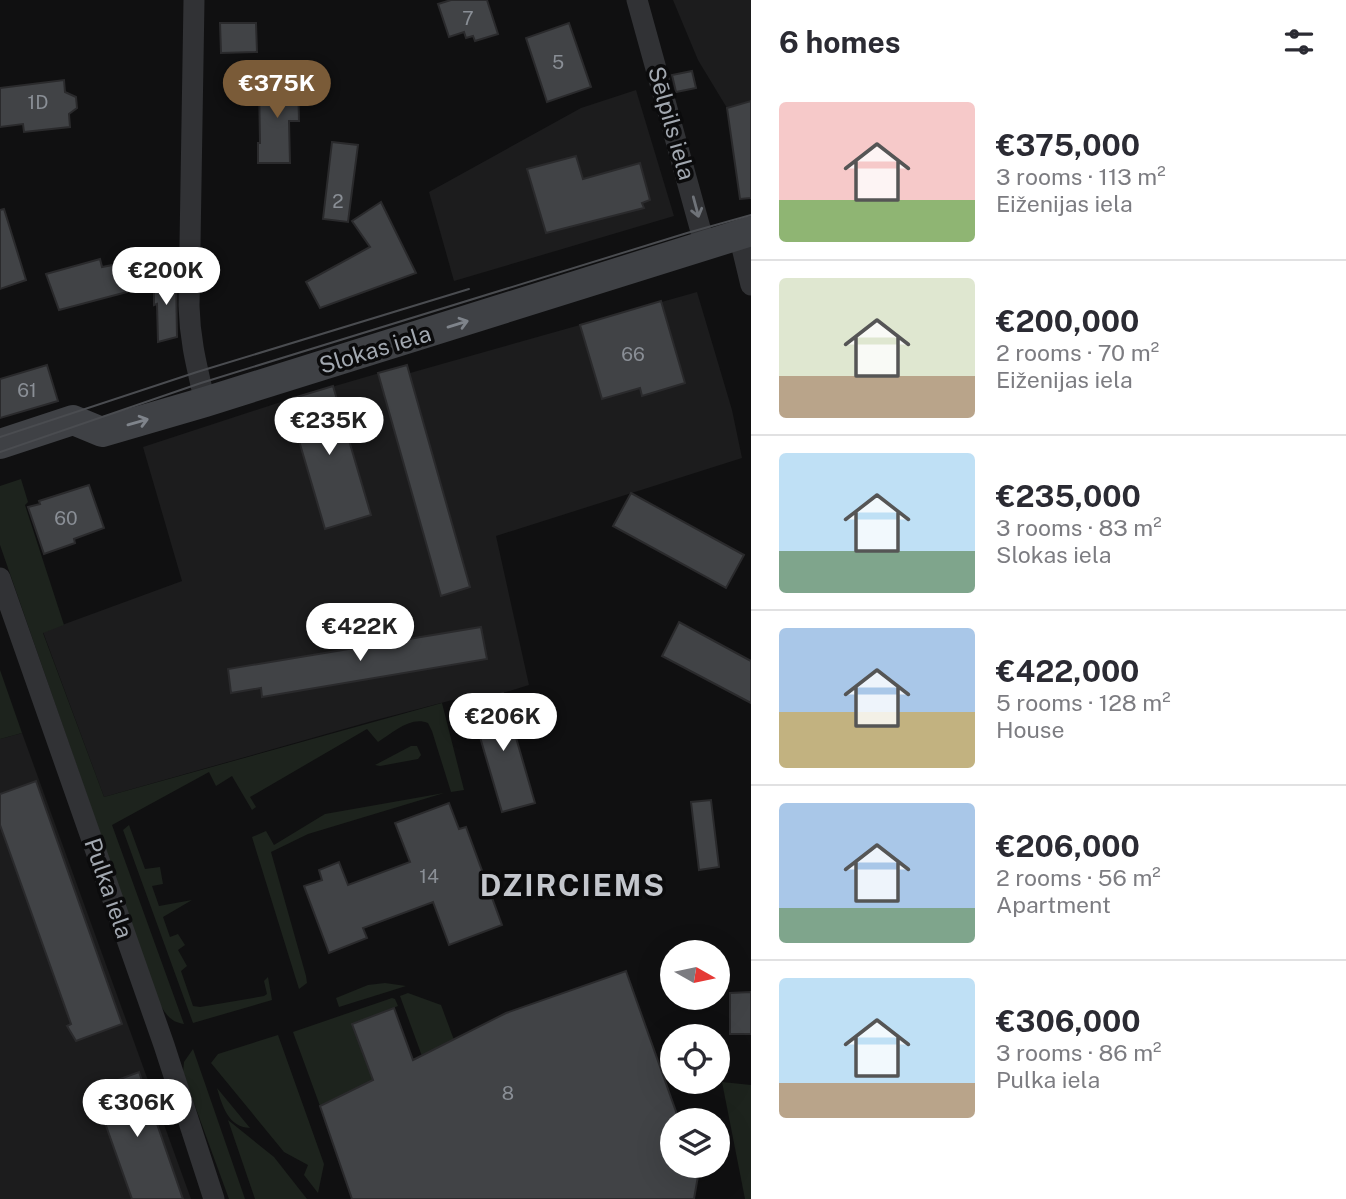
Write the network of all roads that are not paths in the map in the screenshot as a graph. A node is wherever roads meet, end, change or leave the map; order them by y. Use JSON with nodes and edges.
{"nodes":[{"id":1,"x":194,"y":0,"type":"edge"},
{"id":2,"x":637,"y":0,"type":"edge"},
{"id":3,"x":745,"y":233,"type":"edge"},
{"id":4,"x":705,"y":246,"type":"junction"},
{"id":5,"x":751,"y":285,"type":"edge"},
{"id":6,"x":205,"y":402,"type":"junction"},
{"id":7,"x":0,"y":444,"type":"edge"},
{"id":8,"x":0,"y":578,"type":"edge"},
{"id":9,"x":214,"y":1199,"type":"edge"}],
"edges":[{"from":1,"to":6,"type":"street"},
{"from":2,"to":4,"type":"street","name":"Sēlpils iela","one_way":true},
{"from":3,"to":4,"type":"street","name":"Slokas iela"},
{"from":3,"to":5,"type":"street"},
{"from":6,"to":4,"type":"street","name":"Slokas iela","one_way":true},
{"from":7,"to":6,"type":"street","name":"Slokas iela","one_way":true},
{"from":8,"to":9,"type":"street","name":"Pulka iela"}]}
